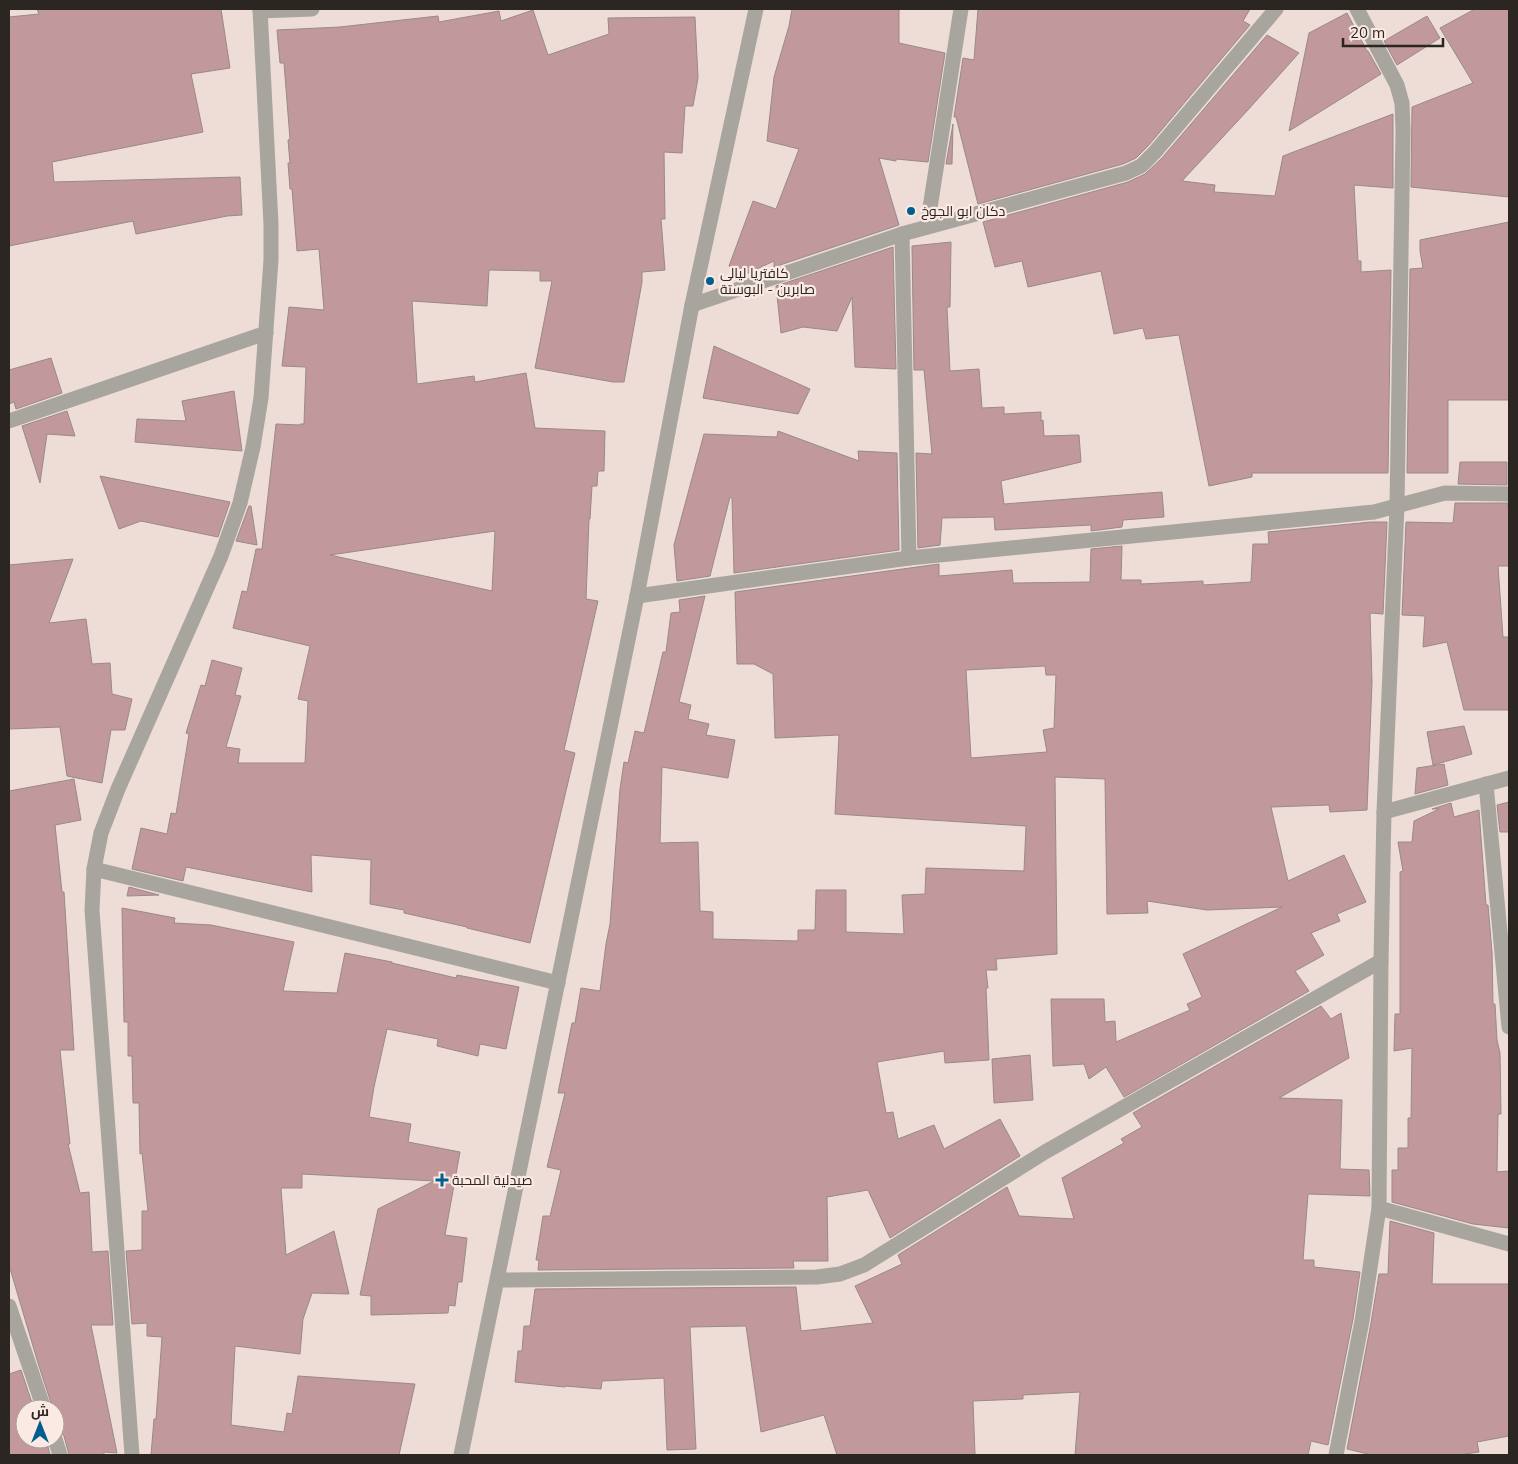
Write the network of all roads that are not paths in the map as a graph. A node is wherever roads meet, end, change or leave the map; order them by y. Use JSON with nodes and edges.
{"nodes":[{"id":1,"x":312,"y":9,"type":"edge"},
{"id":2,"x":756,"y":9,"type":"edge"},
{"id":3,"x":961,"y":9,"type":"edge"},
{"id":4,"x":1276,"y":9,"type":"edge"},
{"id":5,"x":1357,"y":9,"type":"edge"},
{"id":6,"x":260,"y":10,"type":"edge"},
{"id":7,"x":928,"y":227,"type":"junction"},
{"id":8,"x":902,"y":234,"type":"junction"},
{"id":9,"x":692,"y":304,"type":"junction"},
{"id":10,"x":266,"y":333,"type":"junction"},
{"id":11,"x":9,"y":421,"type":"edge"},
{"id":12,"x":1509,"y":494,"type":"edge"},
{"id":13,"x":1397,"y":506,"type":"junction"},
{"id":14,"x":909,"y":558,"type":"junction"},
{"id":15,"x":637,"y":596,"type":"junction"},
{"id":16,"x":1509,"y":778,"type":"edge"},
{"id":17,"x":1486,"y":784,"type":"junction"},
{"id":18,"x":1384,"y":812,"type":"junction"},
{"id":19,"x":94,"y":868,"type":"junction"},
{"id":20,"x":1505,"y":926,"type":"edge"},
{"id":21,"x":1381,"y":961,"type":"junction"},
{"id":22,"x":558,"y":983,"type":"junction"},
{"id":23,"x":1509,"y":1028,"type":"edge"},
{"id":24,"x":1379,"y":1208,"type":"junction"},
{"id":25,"x":1509,"y":1244,"type":"edge"},
{"id":26,"x":498,"y":1280,"type":"junction"},
{"id":27,"x":9,"y":1306,"type":"edge"},
{"id":28,"x":41,"y":1399,"type":"edge"},
{"id":29,"x":132,"y":1455,"type":"edge"},
{"id":30,"x":461,"y":1455,"type":"edge"},
{"id":31,"x":1336,"y":1455,"type":"edge"}],
"edges":[{"from":1,"to":6,"type":"street"},
{"from":2,"to":9,"type":"street"},
{"from":3,"to":7,"type":"street"},
{"from":4,"to":7,"type":"street"},
{"from":5,"to":13,"type":"street"},
{"from":6,"to":10,"type":"street"},
{"from":7,"to":8,"type":"street"},
{"from":8,"to":9,"type":"street"},
{"from":8,"to":14,"type":"street"},
{"from":9,"to":15,"type":"street"},
{"from":10,"to":11,"type":"street"},
{"from":10,"to":19,"type":"street"},
{"from":12,"to":13,"type":"street"},
{"from":13,"to":14,"type":"street"},
{"from":13,"to":18,"type":"street"},
{"from":14,"to":15,"type":"street"},
{"from":15,"to":22,"type":"street"},
{"from":16,"to":17,"type":"street"},
{"from":17,"to":18,"type":"street"},
{"from":17,"to":20,"type":"street"},
{"from":18,"to":21,"type":"street"},
{"from":19,"to":22,"type":"street"},
{"from":19,"to":29,"type":"street"},
{"from":20,"to":23,"type":"street"},
{"from":21,"to":24,"type":"street"},
{"from":21,"to":26,"type":"street"},
{"from":22,"to":26,"type":"street"},
{"from":24,"to":25,"type":"street"},
{"from":24,"to":31,"type":"street"},
{"from":26,"to":30,"type":"street"},
{"from":27,"to":28,"type":"street"}]}
